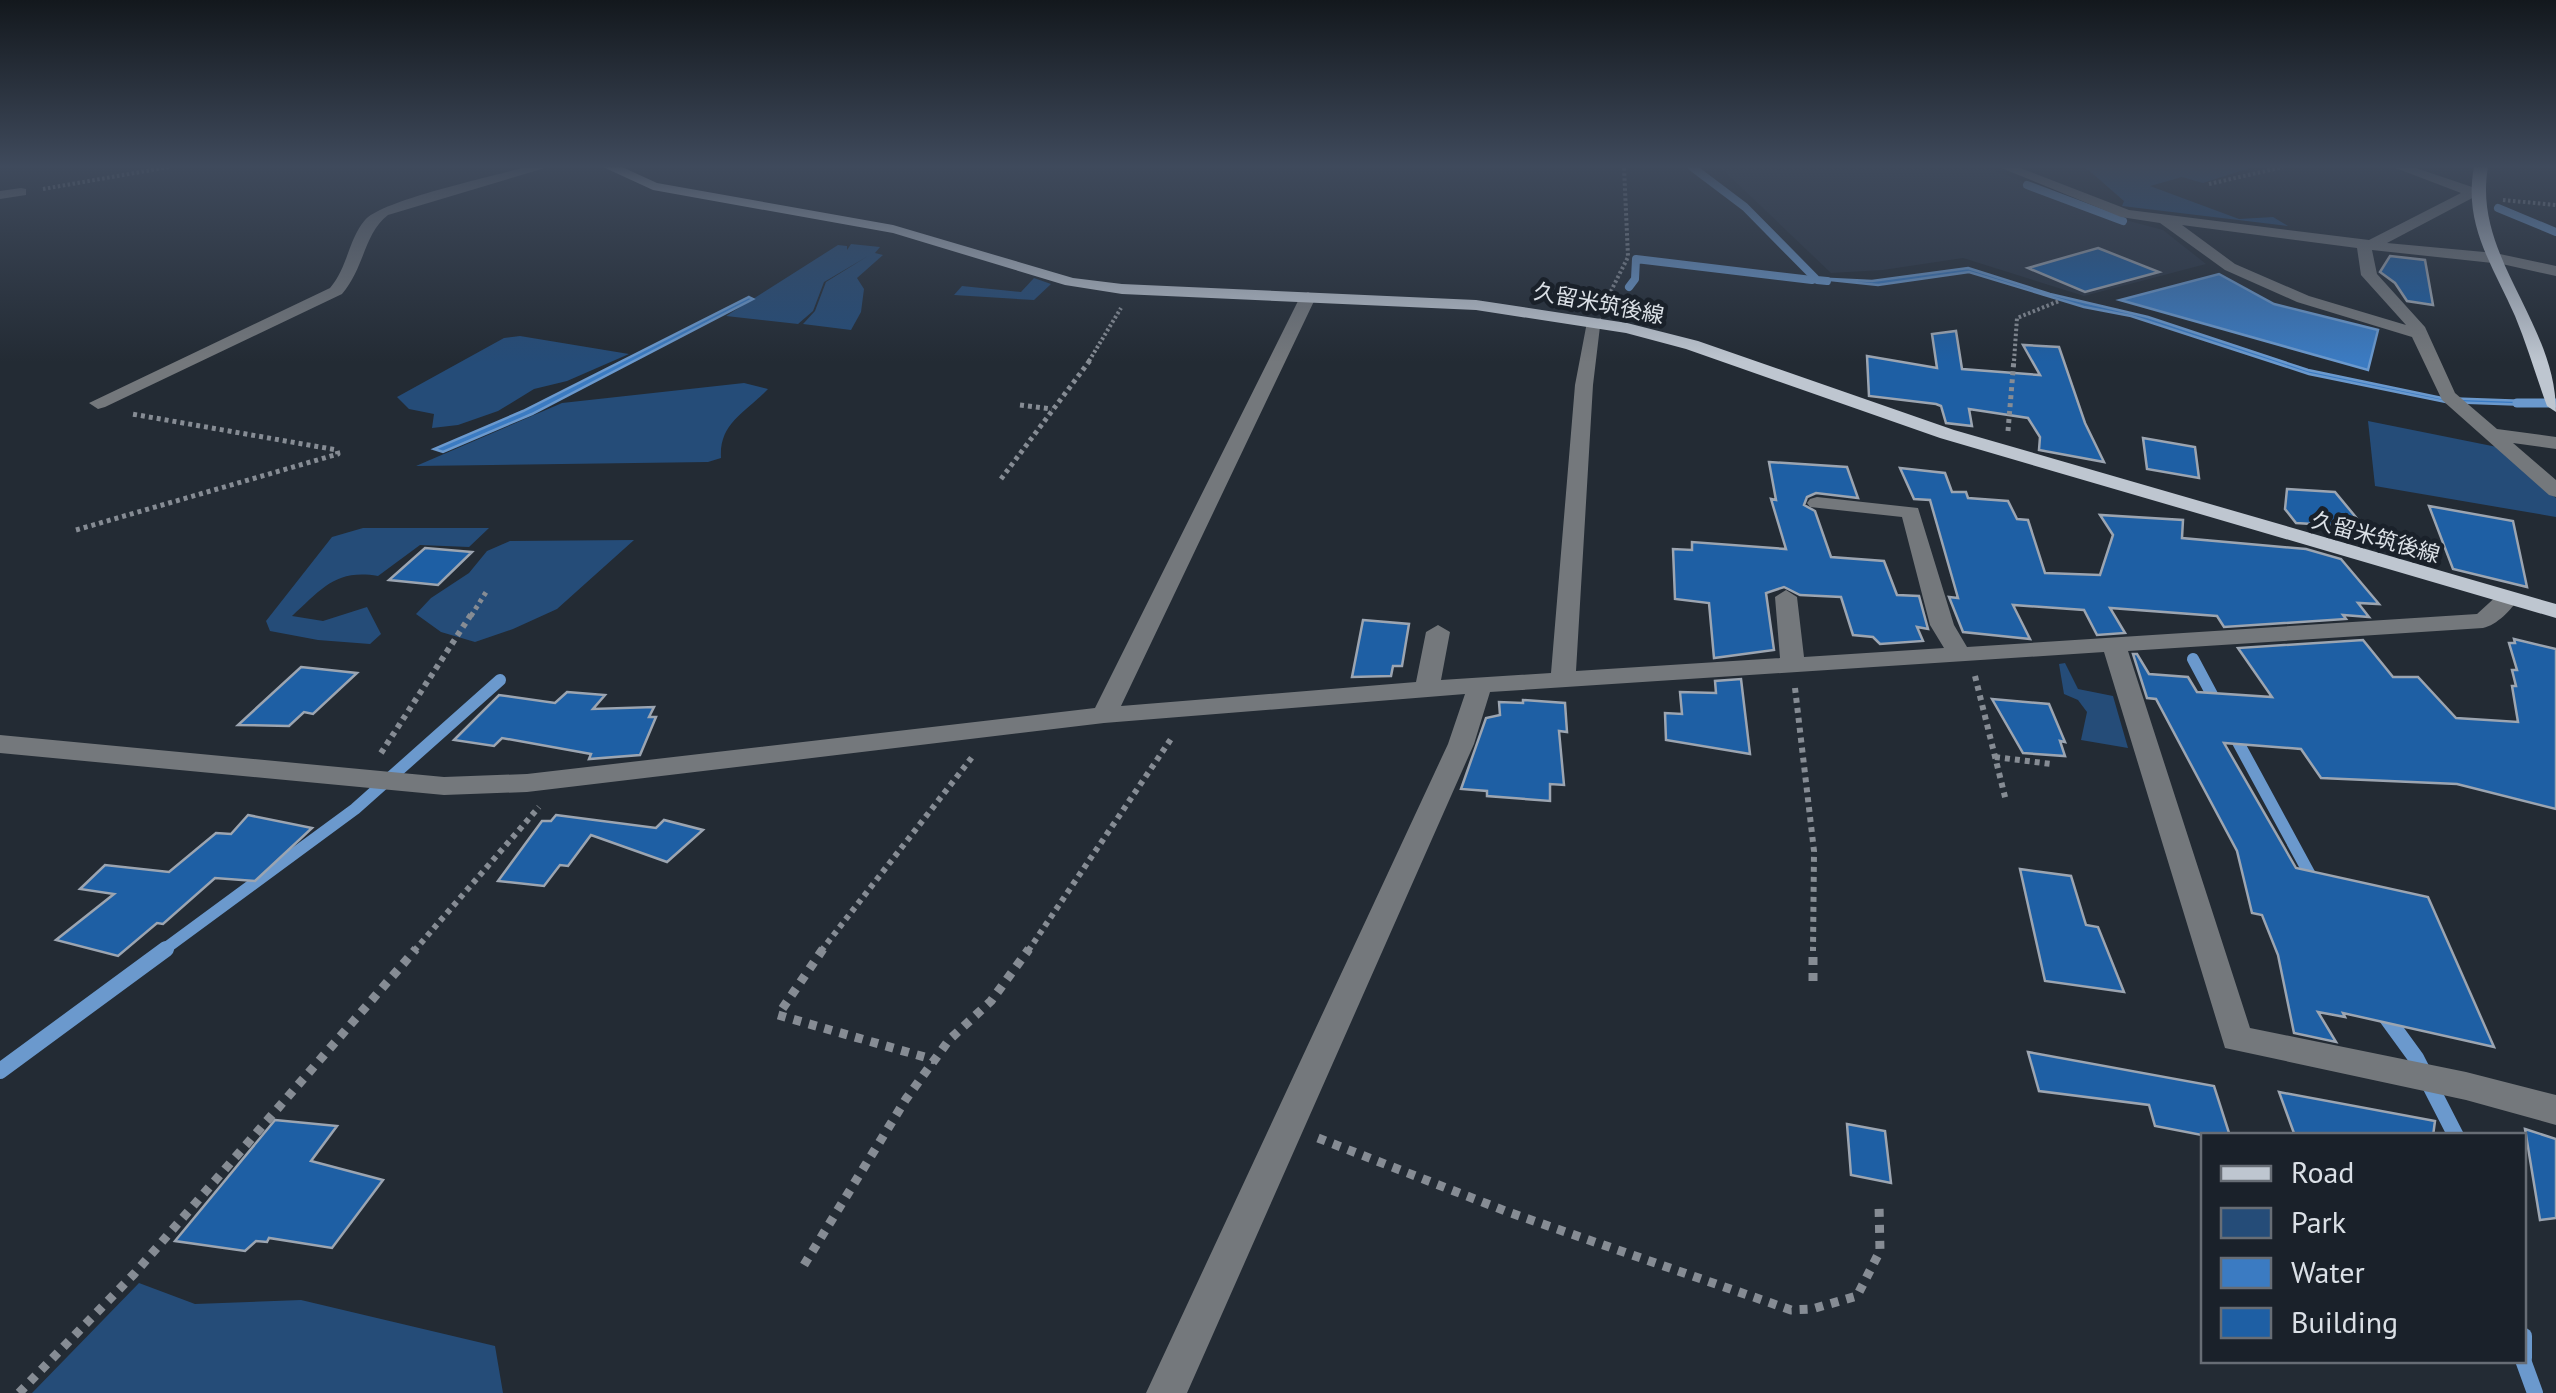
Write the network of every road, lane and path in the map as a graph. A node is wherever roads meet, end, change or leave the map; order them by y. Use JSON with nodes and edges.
{"nodes":[{"id":1,"x":363,"y":232,"type":"edge"},
{"id":2,"x":900,"y":232,"type":"edge"},
{"id":3,"x":1627,"y":232,"type":"edge"},
{"id":4,"x":2181,"y":232,"type":"edge"},
{"id":5,"x":2269,"y":232,"type":"edge"},
{"id":6,"x":2316,"y":232,"type":"edge"},
{"id":7,"x":2397,"y":232,"type":"edge"},
{"id":8,"x":2483,"y":232,"type":"edge"},
{"id":9,"x":2338,"y":241,"type":"junction"},
{"id":10,"x":2367,"y":247,"type":"junction"},
{"id":11,"x":2496,"y":259,"type":"junction"},
{"id":12,"x":2556,"y":271,"type":"edge"},
{"id":13,"x":1132,"y":289,"type":"junction"},
{"id":14,"x":1308,"y":298,"type":"junction"},
{"id":15,"x":2059,"y":301,"type":"dead end"},
{"id":16,"x":1595,"y":322,"type":"junction"},
{"id":17,"x":2419,"y":334,"type":"junction"},
{"id":18,"x":98,"y":403,"type":"joint"},
{"id":19,"x":1020,"y":405,"type":"dead end"},
{"id":20,"x":2556,"y":406,"type":"edge"},
{"id":21,"x":1053,"y":409,"type":"junction"},
{"id":22,"x":2491,"y":434,"type":"junction"},
{"id":23,"x":2556,"y":444,"type":"edge"},
{"id":24,"x":2006,"y":452,"type":"junction"},
{"id":25,"x":1001,"y":479,"type":"dead end"},
{"id":26,"x":2556,"y":491,"type":"edge"},
{"id":27,"x":1817,"y":502,"type":"dead end"},
{"id":28,"x":76,"y":530,"type":"dead end"},
{"id":29,"x":488,"y":589,"type":"dead end"},
{"id":30,"x":1786,"y":597,"type":"dead end"},
{"id":31,"x":2508,"y":598,"type":"junction"},
{"id":32,"x":2556,"y":611,"type":"edge"},
{"id":33,"x":1438,"y":632,"type":"dead end"},
{"id":34,"x":2114,"y":645,"type":"junction"},
{"id":35,"x":1965,"y":654,"type":"junction"},
{"id":36,"x":1793,"y":671,"type":"junction"},
{"id":37,"x":1563,"y":680,"type":"junction"},
{"id":38,"x":1480,"y":686,"type":"junction"},
{"id":39,"x":1427,"y":690,"type":"junction"},
{"id":40,"x":1104,"y":714,"type":"junction"},
{"id":41,"x":996,"y":728,"type":"junction"},
{"id":42,"x":1174,"y":735,"type":"dead end"},
{"id":43,"x":0,"y":744,"type":"edge"},
{"id":44,"x":1995,"y":757,"type":"junction"},
{"id":45,"x":2051,"y":764,"type":"dead end"},
{"id":46,"x":362,"y":778,"type":"junction"},
{"id":47,"x":550,"y":793,"type":"dead end"},
{"id":48,"x":2006,"y":801,"type":"dead end"},
{"id":49,"x":1814,"y":981,"type":"dead end"},
{"id":50,"x":935,"y":1060,"type":"junction"},
{"id":51,"x":2556,"y":1110,"type":"edge"},
{"id":52,"x":1288,"y":1126,"type":"junction"},
{"id":53,"x":1879,"y":1204,"type":"dead end"},
{"id":54,"x":804,"y":1265,"type":"dead end"},
{"id":55,"x":19,"y":1393,"type":"edge"},
{"id":56,"x":1166,"y":1393,"type":"edge"}],
"edges":[{"from":1,"to":18,"type":"street"},
{"from":2,"to":13,"type":"main road","name":"久留米筑後線"},
{"from":3,"to":16,"type":"path"},
{"from":4,"to":17,"type":"street"},
{"from":5,"to":9,"type":"street"},
{"from":6,"to":9,"type":"street"},
{"from":7,"to":10,"type":"street"},
{"from":8,"to":11,"type":"main road"},
{"from":9,"to":10,"type":"street"},
{"from":10,"to":11,"type":"street"},
{"from":10,"to":17,"type":"street"},
{"from":11,"to":12,"type":"street"},
{"from":11,"to":20,"type":"main road"},
{"from":13,"to":14,"type":"main road","name":"久留米筑後線"},
{"from":13,"to":21,"type":"path"},
{"from":14,"to":16,"type":"main road","name":"久留米筑後線"},
{"from":14,"to":40,"type":"street"},
{"from":15,"to":24,"type":"path"},
{"from":16,"to":24,"type":"main road","name":"久留米筑後線"},
{"from":16,"to":37,"type":"street"},
{"from":17,"to":22,"type":"street"},
{"from":18,"to":28,"type":"path"},
{"from":19,"to":21,"type":"path"},
{"from":21,"to":25,"type":"path"},
{"from":22,"to":23,"type":"street"},
{"from":22,"to":26,"type":"street"},
{"from":24,"to":31,"type":"main road","name":"久留米筑後線"},
{"from":27,"to":35,"type":"street"},
{"from":29,"to":46,"type":"path"},
{"from":30,"to":36,"type":"street"},
{"from":31,"to":32,"type":"main road","name":"久留米筑後線"},
{"from":31,"to":34,"type":"street"},
{"from":33,"to":39,"type":"street"},
{"from":34,"to":35,"type":"street"},
{"from":34,"to":51,"type":"street"},
{"from":35,"to":36,"type":"street"},
{"from":35,"to":44,"type":"path"},
{"from":36,"to":37,"type":"street"},
{"from":36,"to":49,"type":"path"},
{"from":37,"to":38,"type":"street"},
{"from":38,"to":39,"type":"street"},
{"from":38,"to":52,"type":"street"},
{"from":39,"to":40,"type":"street"},
{"from":40,"to":41,"type":"street"},
{"from":41,"to":46,"type":"street"},
{"from":41,"to":50,"type":"path"},
{"from":42,"to":50,"type":"path"},
{"from":43,"to":46,"type":"street"},
{"from":44,"to":45,"type":"path"},
{"from":44,"to":48,"type":"path"},
{"from":47,"to":55,"type":"path"},
{"from":50,"to":54,"type":"path"},
{"from":52,"to":53,"type":"path"},
{"from":52,"to":56,"type":"street"}]}
